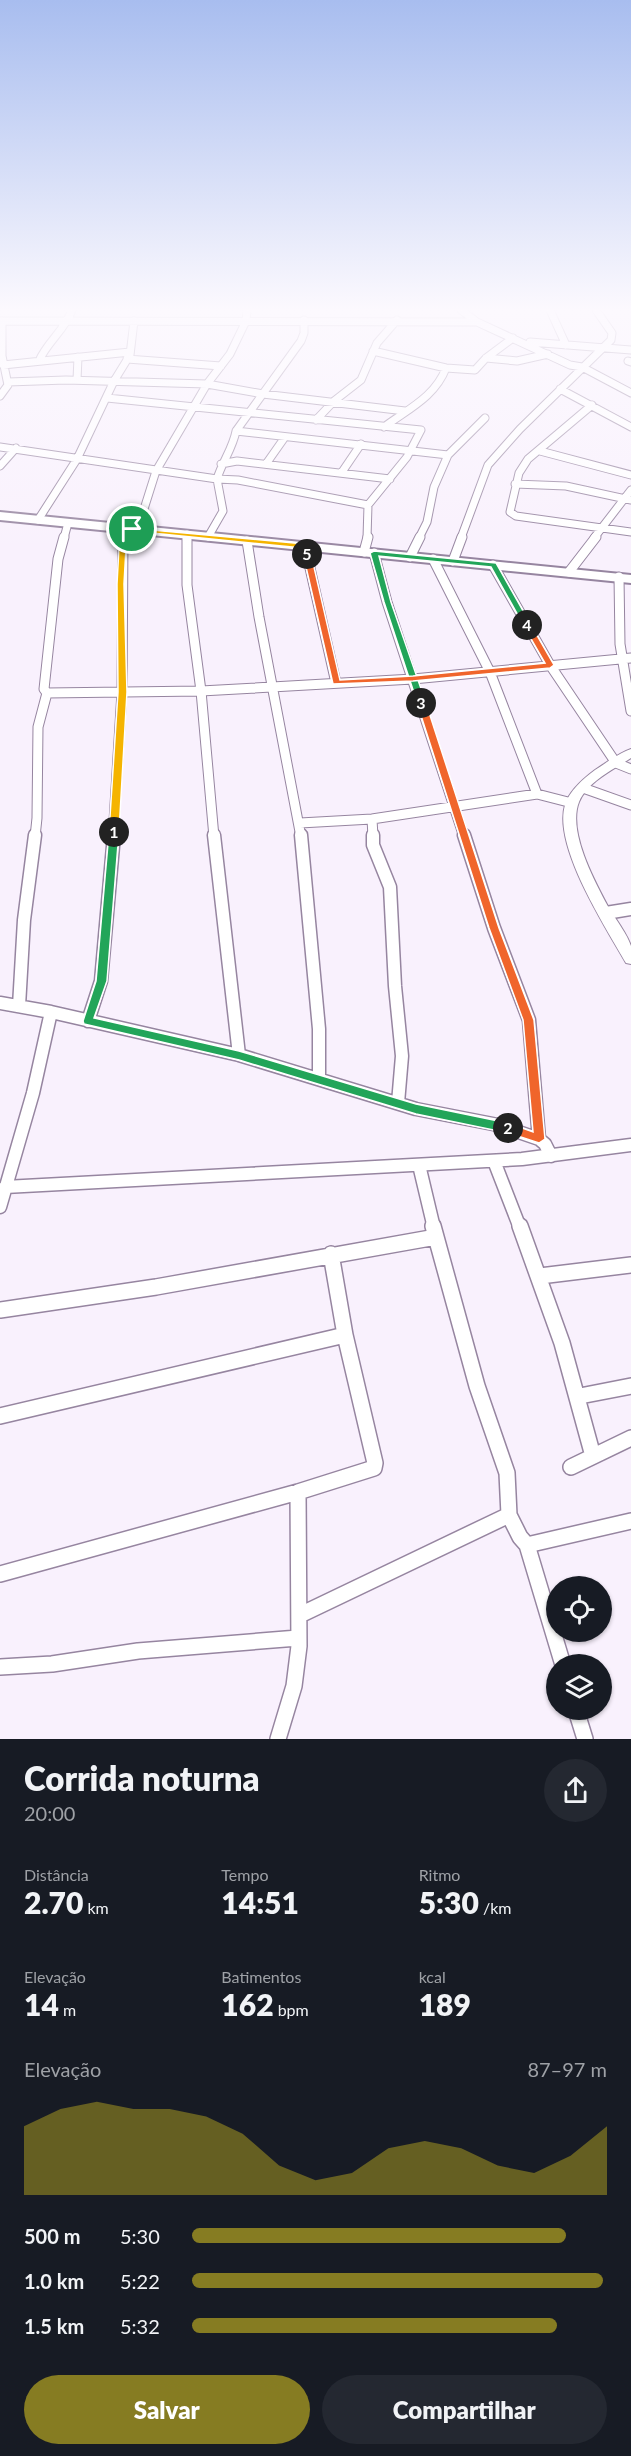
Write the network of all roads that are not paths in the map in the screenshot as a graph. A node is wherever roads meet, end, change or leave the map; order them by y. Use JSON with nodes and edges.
{"nodes":[{"id":1,"x":110,"y":391,"type":"edge"},
{"id":2,"x":203,"y":391,"type":"edge"},
{"id":3,"x":247,"y":391,"type":"edge"},
{"id":4,"x":265,"y":391,"type":"edge"},
{"id":5,"x":346,"y":391,"type":"edge"},
{"id":6,"x":433,"y":391,"type":"edge"},
{"id":7,"x":558,"y":391,"type":"edge"},
{"id":8,"x":564,"y":391,"type":"edge"},
{"id":9,"x":263,"y":394,"type":"junction"},
{"id":10,"x":107,"y":398,"type":"junction"},
{"id":11,"x":333,"y":401,"type":"junction"},
{"id":12,"x":592,"y":405,"type":"junction"},
{"id":13,"x":193,"y":407,"type":"junction"},
{"id":14,"x":405,"y":411,"type":"junction"},
{"id":15,"x":249,"y":413,"type":"junction"},
{"id":16,"x":485,"y":418,"type":"dead end"},
{"id":17,"x":316,"y":420,"type":"junction"},
{"id":18,"x":429,"y":421,"type":"dead end"},
{"id":19,"x":384,"y":427,"type":"junction"},
{"id":20,"x":631,"y":427,"type":"edge"},
{"id":21,"x":421,"y":430,"type":"junction"},
{"id":22,"x":236,"y":431,"type":"junction"},
{"id":23,"x":285,"y":436,"type":"junction"},
{"id":24,"x":361,"y":444,"type":"junction"},
{"id":25,"x":0,"y":447,"type":"edge"},
{"id":26,"x":16,"y":448,"type":"junction"},
{"id":27,"x":412,"y":450,"type":"junction"},
{"id":28,"x":540,"y":450,"type":"junction"},
{"id":29,"x":448,"y":455,"type":"junction"},
{"id":30,"x":77,"y":459,"type":"junction"},
{"id":31,"x":221,"y":464,"type":"junction"},
{"id":32,"x":266,"y":464,"type":"junction"},
{"id":33,"x":0,"y":466,"type":"edge"},
{"id":34,"x":156,"y":471,"type":"junction"},
{"id":35,"x":342,"y":472,"type":"junction"},
{"id":36,"x":631,"y":475,"type":"edge"},
{"id":37,"x":217,"y":479,"type":"junction"},
{"id":38,"x":390,"y":479,"type":"junction"},
{"id":39,"x":516,"y":484,"type":"junction"},
{"id":40,"x":631,"y":490,"type":"edge"},
{"id":41,"x":627,"y":499,"type":"edge"},
{"id":42,"x":368,"y":505,"type":"junction"},
{"id":43,"x":0,"y":516,"type":"edge"},
{"id":44,"x":38,"y":520,"type":"junction"},
{"id":45,"x":68,"y":523,"type":"junction"},
{"id":46,"x":128,"y":528,"type":"junction"},
{"id":47,"x":603,"y":528,"type":"junction"},
{"id":48,"x":631,"y":532,"type":"edge"},
{"id":49,"x":187,"y":534,"type":"junction"},
{"id":50,"x":208,"y":537,"type":"junction"},
{"id":51,"x":247,"y":541,"type":"junction"},
{"id":52,"x":305,"y":546,"type":"junction"},
{"id":53,"x":369,"y":553,"type":"junction"},
{"id":54,"x":410,"y":556,"type":"junction"},
{"id":55,"x":433,"y":559,"type":"junction"},
{"id":56,"x":453,"y":561,"type":"junction"},
{"id":57,"x":493,"y":565,"type":"junction"},
{"id":58,"x":569,"y":573,"type":"junction"},
{"id":59,"x":625,"y":578,"type":"edge"},
{"id":60,"x":626,"y":658,"type":"edge"},
{"id":61,"x":550,"y":665,"type":"junction"},
{"id":62,"x":490,"y":672,"type":"junction"},
{"id":63,"x":413,"y":679,"type":"junction"},
{"id":64,"x":336,"y":683,"type":"junction"},
{"id":65,"x":273,"y":687,"type":"junction"},
{"id":66,"x":201,"y":691,"type":"junction"},
{"id":67,"x":122,"y":692,"type":"junction"},
{"id":68,"x":47,"y":693,"type":"junction"},
{"id":69,"x":631,"y":711,"type":"edge"},
{"id":70,"x":631,"y":753,"type":"edge"},
{"id":71,"x":616,"y":763,"type":"junction"},
{"id":72,"x":631,"y":770,"type":"edge"},
{"id":73,"x":583,"y":788,"type":"junction"},
{"id":74,"x":537,"y":794,"type":"junction"},
{"id":75,"x":572,"y":803,"type":"junction"},
{"id":76,"x":631,"y":805,"type":"edge"},
{"id":77,"x":456,"y":808,"type":"junction"},
{"id":78,"x":372,"y":819,"type":"junction"},
{"id":79,"x":300,"y":823,"type":"junction"},
{"id":80,"x":631,"y":909,"type":"edge"},
{"id":81,"x":606,"y":913,"type":"junction"},
{"id":82,"x":631,"y":959,"type":"edge"},
{"id":83,"x":0,"y":1003,"type":"edge"},
{"id":84,"x":19,"y":1006,"type":"junction"},
{"id":85,"x":51,"y":1012,"type":"junction"},
{"id":86,"x":88,"y":1021,"type":"junction"},
{"id":87,"x":239,"y":1055,"type":"junction"},
{"id":88,"x":319,"y":1079,"type":"junction"},
{"id":89,"x":398,"y":1103,"type":"junction"},
{"id":90,"x":539,"y":1139,"type":"junction"},
{"id":91,"x":631,"y":1145,"type":"edge"},
{"id":92,"x":551,"y":1156,"type":"junction"},
{"id":93,"x":494,"y":1161,"type":"junction"},
{"id":94,"x":419,"y":1165,"type":"junction"},
{"id":95,"x":6,"y":1187,"type":"junction"},
{"id":96,"x":0,"y":1207,"type":"edge"},
{"id":97,"x":436,"y":1237,"type":"junction"},
{"id":98,"x":331,"y":1254,"type":"junction"},
{"id":99,"x":631,"y":1265,"type":"edge"},
{"id":100,"x":540,"y":1276,"type":"junction"},
{"id":101,"x":0,"y":1310,"type":"edge"},
{"id":102,"x":345,"y":1335,"type":"junction"},
{"id":103,"x":631,"y":1386,"type":"edge"},
{"id":104,"x":580,"y":1396,"type":"junction"},
{"id":105,"x":0,"y":1416,"type":"edge"},
{"id":106,"x":631,"y":1438,"type":"edge"},
{"id":107,"x":593,"y":1456,"type":"junction"},
{"id":108,"x":571,"y":1467,"type":"dead end"},
{"id":109,"x":298,"y":1492,"type":"junction"},
{"id":110,"x":508,"y":1515,"type":"junction"},
{"id":111,"x":631,"y":1521,"type":"edge"},
{"id":112,"x":527,"y":1545,"type":"junction"},
{"id":113,"x":0,"y":1574,"type":"edge"},
{"id":114,"x":300,"y":1615,"type":"junction"},
{"id":115,"x":298,"y":1638,"type":"junction"},
{"id":116,"x":559,"y":1654,"type":"edge"},
{"id":117,"x":0,"y":1667,"type":"edge"},
{"id":118,"x":579,"y":1720,"type":"edge"},
{"id":119,"x":278,"y":1739,"type":"edge"},
{"id":120,"x":585,"y":1739,"type":"edge"}],
"edges":[{"from":1,"to":10,"type":"street"},
{"from":2,"to":13,"type":"street"},
{"from":3,"to":9,"type":"street"},
{"from":4,"to":9,"type":"street"},
{"from":5,"to":11,"type":"street"},
{"from":6,"to":14,"type":"street"},
{"from":7,"to":56,"type":"street"},
{"from":8,"to":12,"type":"street"},
{"from":9,"to":11,"type":"street"},
{"from":9,"to":15,"type":"street"},
{"from":10,"to":13,"type":"street"},
{"from":10,"to":30,"type":"street"},
{"from":11,"to":14,"type":"street"},
{"from":11,"to":17,"type":"street"},
{"from":12,"to":20,"type":"street"},
{"from":12,"to":28,"type":"street"},
{"from":13,"to":15,"type":"street"},
{"from":13,"to":34,"type":"street"},
{"from":14,"to":19,"type":"street"},
{"from":15,"to":17,"type":"street"},
{"from":15,"to":22,"type":"street"},
{"from":16,"to":29,"type":"street"},
{"from":17,"to":19,"type":"street"},
{"from":18,"to":21,"type":"street"},
{"from":19,"to":21,"type":"street"},
{"from":21,"to":27,"type":"street"},
{"from":22,"to":23,"type":"street"},
{"from":22,"to":31,"type":"street"},
{"from":23,"to":24,"type":"street"},
{"from":23,"to":32,"type":"street"},
{"from":24,"to":27,"type":"street"},
{"from":24,"to":35,"type":"street"},
{"from":25,"to":26,"type":"street"},
{"from":26,"to":30,"type":"street"},
{"from":26,"to":33,"type":"street"},
{"from":27,"to":29,"type":"street"},
{"from":27,"to":38,"type":"street"},
{"from":28,"to":36,"type":"street"},
{"from":28,"to":39,"type":"street"},
{"from":29,"to":54,"type":"street"},
{"from":30,"to":34,"type":"street"},
{"from":30,"to":44,"type":"street"},
{"from":31,"to":32,"type":"street"},
{"from":31,"to":37,"type":"street"},
{"from":32,"to":35,"type":"street"},
{"from":34,"to":37,"type":"street"},
{"from":34,"to":46,"type":"street"},
{"from":35,"to":38,"type":"street"},
{"from":37,"to":42,"type":"street"},
{"from":37,"to":50,"type":"street"},
{"from":38,"to":42,"type":"street"},
{"from":39,"to":41,"type":"street"},
{"from":39,"to":47,"type":"street"},
{"from":40,"to":41,"type":"street"},
{"from":41,"to":47,"type":"street"},
{"from":42,"to":53,"type":"street"},
{"from":43,"to":44,"type":"main road"},
{"from":44,"to":45,"type":"main road"},
{"from":45,"to":46,"type":"main road"},
{"from":45,"to":68,"type":"street"},
{"from":46,"to":49,"type":"main road"},
{"from":46,"to":67,"type":"street"},
{"from":47,"to":48,"type":"street"},
{"from":47,"to":58,"type":"street"},
{"from":49,"to":50,"type":"main road"},
{"from":49,"to":66,"type":"street"},
{"from":50,"to":51,"type":"main road"},
{"from":51,"to":52,"type":"main road"},
{"from":51,"to":65,"type":"street"},
{"from":52,"to":53,"type":"main road"},
{"from":52,"to":64,"type":"street"},
{"from":53,"to":54,"type":"main road"},
{"from":53,"to":63,"type":"street"},
{"from":54,"to":55,"type":"main road"},
{"from":55,"to":56,"type":"main road"},
{"from":55,"to":62,"type":"street"},
{"from":56,"to":57,"type":"main road"},
{"from":57,"to":58,"type":"main road"},
{"from":57,"to":61,"type":"street"},
{"from":58,"to":59,"type":"main road"},
{"from":59,"to":60,"type":"street"},
{"from":60,"to":61,"type":"street"},
{"from":60,"to":69,"type":"street"},
{"from":61,"to":62,"type":"street"},
{"from":61,"to":71,"type":"street"},
{"from":62,"to":63,"type":"street"},
{"from":62,"to":74,"type":"street"},
{"from":63,"to":64,"type":"street"},
{"from":63,"to":77,"type":"street"},
{"from":64,"to":65,"type":"street"},
{"from":65,"to":66,"type":"street"},
{"from":65,"to":79,"type":"street"},
{"from":66,"to":67,"type":"street"},
{"from":66,"to":87,"type":"street"},
{"from":67,"to":68,"type":"street"},
{"from":67,"to":86,"type":"street"},
{"from":68,"to":84,"type":"street"},
{"from":70,"to":71,"type":"street"},
{"from":71,"to":72,"type":"street"},
{"from":71,"to":73,"type":"street"},
{"from":73,"to":75,"type":"street"},
{"from":73,"to":76,"type":"street"},
{"from":74,"to":75,"type":"street"},
{"from":74,"to":77,"type":"street"},
{"from":75,"to":81,"type":"street"},
{"from":77,"to":78,"type":"street"},
{"from":77,"to":90,"type":"street"},
{"from":78,"to":79,"type":"street"},
{"from":78,"to":89,"type":"street"},
{"from":79,"to":88,"type":"street"},
{"from":80,"to":81,"type":"street"},
{"from":81,"to":82,"type":"street"},
{"from":83,"to":84,"type":"street"},
{"from":84,"to":85,"type":"street"},
{"from":85,"to":86,"type":"street"},
{"from":85,"to":95,"type":"street"},
{"from":86,"to":87,"type":"street"},
{"from":87,"to":88,"type":"street"},
{"from":88,"to":89,"type":"street"},
{"from":89,"to":90,"type":"street"},
{"from":90,"to":92,"type":"street"},
{"from":91,"to":92,"type":"street"},
{"from":92,"to":93,"type":"street"},
{"from":93,"to":94,"type":"street"},
{"from":93,"to":100,"type":"street"},
{"from":94,"to":95,"type":"street"},
{"from":94,"to":97,"type":"street"},
{"from":95,"to":96,"type":"street"},
{"from":97,"to":98,"type":"street"},
{"from":97,"to":110,"type":"street"},
{"from":98,"to":101,"type":"street"},
{"from":98,"to":102,"type":"street"},
{"from":99,"to":100,"type":"street"},
{"from":100,"to":104,"type":"street"},
{"from":102,"to":105,"type":"street"},
{"from":102,"to":109,"type":"street"},
{"from":103,"to":104,"type":"street"},
{"from":104,"to":107,"type":"street"},
{"from":106,"to":107,"type":"street"},
{"from":107,"to":108,"type":"street"},
{"from":109,"to":113,"type":"street"},
{"from":109,"to":114,"type":"street"},
{"from":110,"to":112,"type":"street"},
{"from":110,"to":114,"type":"street"},
{"from":111,"to":112,"type":"street"},
{"from":112,"to":116,"type":"street"},
{"from":114,"to":115,"type":"street"},
{"from":115,"to":117,"type":"street"},
{"from":115,"to":119,"type":"street"},
{"from":118,"to":120,"type":"street"}]}
